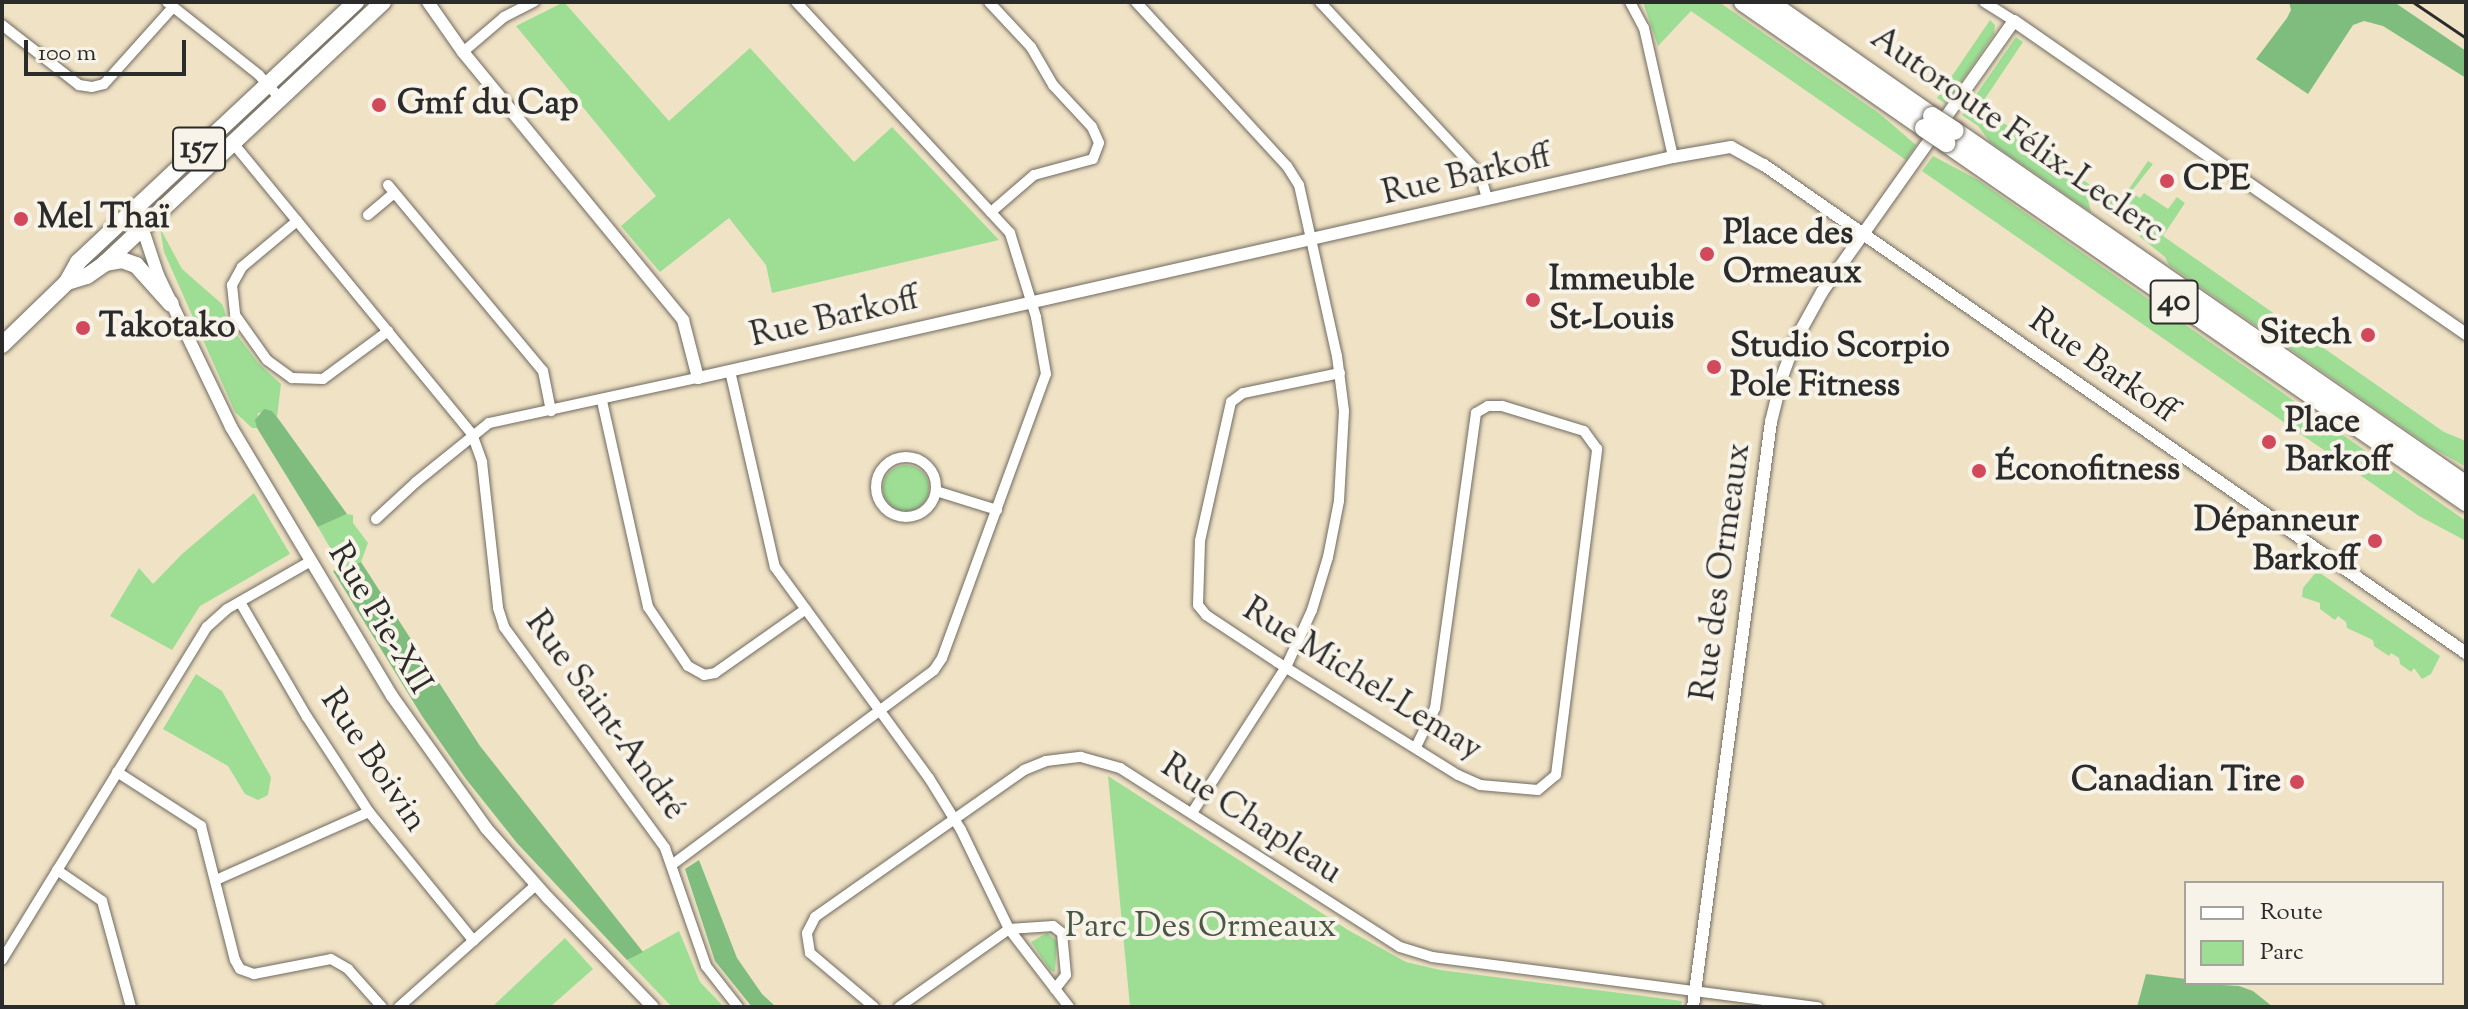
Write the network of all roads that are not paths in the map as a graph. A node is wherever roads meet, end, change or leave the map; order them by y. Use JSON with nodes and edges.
{"nodes":[{"id":1,"x":356,"y":2,"type":"edge"},
{"id":2,"x":383,"y":2,"type":"edge"},
{"id":3,"x":428,"y":2,"type":"edge"},
{"id":4,"x":534,"y":2,"type":"edge"},
{"id":5,"x":796,"y":2,"type":"edge"},
{"id":6,"x":989,"y":2,"type":"edge"},
{"id":7,"x":1136,"y":2,"type":"edge"},
{"id":8,"x":1320,"y":2,"type":"edge"},
{"id":9,"x":1630,"y":2,"type":"edge"},
{"id":10,"x":1743,"y":2,"type":"edge"},
{"id":11,"x":1769,"y":2,"type":"edge"},
{"id":12,"x":1984,"y":2,"type":"edge"},
{"id":13,"x":170,"y":4,"type":"edge"},
{"id":14,"x":2014,"y":21,"type":"junction"},
{"id":15,"x":2,"y":25,"type":"edge"},
{"id":16,"x":463,"y":52,"type":"junction"},
{"id":17,"x":268,"y":85,"type":"junction"},
{"id":18,"x":280,"y":98,"type":"junction"},
{"id":19,"x":1928,"y":122,"type":"junction"},
{"id":20,"x":1951,"y":137,"type":"junction"},
{"id":21,"x":233,"y":143,"type":"junction"},
{"id":22,"x":1673,"y":157,"type":"junction"},
{"id":23,"x":1487,"y":199,"type":"junction"},
{"id":24,"x":991,"y":212,"type":"junction"},
{"id":25,"x":130,"y":213,"type":"junction"},
{"id":26,"x":368,"y":215,"type":"dead end"},
{"id":27,"x":297,"y":221,"type":"junction"},
{"id":28,"x":142,"y":227,"type":"junction"},
{"id":29,"x":1864,"y":235,"type":"junction"},
{"id":30,"x":1313,"y":241,"type":"junction"},
{"id":31,"x":104,"y":264,"type":"junction"},
{"id":32,"x":67,"y":282,"type":"junction"},
{"id":33,"x":1031,"y":302,"type":"junction"},
{"id":34,"x":171,"y":304,"type":"junction"},
{"id":35,"x":388,"y":331,"type":"junction"},
{"id":36,"x":2466,"y":334,"type":"edge"},
{"id":37,"x":2,"y":345,"type":"edge"},
{"id":38,"x":730,"y":371,"type":"junction"},
{"id":39,"x":1340,"y":373,"type":"junction"},
{"id":40,"x":698,"y":378,"type":"junction"},
{"id":41,"x":602,"y":401,"type":"junction"},
{"id":42,"x":551,"y":411,"type":"junction"},
{"id":43,"x":472,"y":434,"type":"junction"},
{"id":44,"x":2466,"y":485,"type":"edge"},
{"id":45,"x":936,"y":491,"type":"junction"},
{"id":46,"x":2466,"y":502,"type":"edge"},
{"id":47,"x":997,"y":510,"type":"junction"},
{"id":48,"x":376,"y":519,"type":"dead end"},
{"id":49,"x":311,"y":561,"type":"junction"},
{"id":50,"x":240,"y":602,"type":"junction"},
{"id":51,"x":806,"y":609,"type":"junction"},
{"id":52,"x":2466,"y":653,"type":"edge"},
{"id":53,"x":1286,"y":667,"type":"junction"},
{"id":54,"x":880,"y":712,"type":"junction"},
{"id":55,"x":1416,"y":747,"type":"junction"},
{"id":56,"x":117,"y":772,"type":"junction"},
{"id":57,"x":369,"y":812,"type":"junction"},
{"id":58,"x":1192,"y":813,"type":"junction"},
{"id":59,"x":954,"y":819,"type":"junction"},
{"id":60,"x":673,"y":864,"type":"junction"},
{"id":61,"x":57,"y":870,"type":"junction"},
{"id":62,"x":216,"y":880,"type":"junction"},
{"id":63,"x":536,"y":885,"type":"junction"},
{"id":64,"x":1009,"y":929,"type":"junction"},
{"id":65,"x":474,"y":941,"type":"junction"},
{"id":66,"x":2,"y":960,"type":"edge"},
{"id":67,"x":1055,"y":989,"type":"junction"},
{"id":68,"x":1695,"y":991,"type":"junction"},
{"id":69,"x":131,"y":1007,"type":"edge"},
{"id":70,"x":382,"y":1007,"type":"edge"},
{"id":71,"x":399,"y":1007,"type":"edge"},
{"id":72,"x":653,"y":1007,"type":"edge"},
{"id":73,"x":738,"y":1007,"type":"edge"},
{"id":74,"x":874,"y":1007,"type":"edge"},
{"id":75,"x":899,"y":1007,"type":"edge"},
{"id":76,"x":1069,"y":1007,"type":"edge"},
{"id":77,"x":1693,"y":1007,"type":"edge"},
{"id":78,"x":1818,"y":1007,"type":"edge"}],
"edges":[{"from":1,"to":17,"type":"main road","number":"157"},
{"from":2,"to":18,"type":"main road","number":"157"},
{"from":3,"to":16,"type":"street"},
{"from":4,"to":16,"type":"street"},
{"from":5,"to":24,"type":"street"},
{"from":6,"to":24,"type":"street"},
{"from":7,"to":30,"type":"street"},
{"from":8,"to":23,"type":"street"},
{"from":9,"to":22,"type":"street"},
{"from":10,"to":19,"type":"highway","name":"Autoroute Félix-Leclerc","number":"40"},
{"from":11,"to":19,"type":"highway","name":"Autoroute Félix-Leclerc","number":"40"},
{"from":12,"to":14,"type":"street"},
{"from":13,"to":15,"type":"street"},
{"from":13,"to":17,"type":"street"},
{"from":14,"to":29,"type":"street","name":"Rue des Ormeaux"},
{"from":14,"to":36,"type":"street"},
{"from":16,"to":40,"type":"street"},
{"from":17,"to":18,"type":"street"},
{"from":17,"to":25,"type":"main road","number":"157"},
{"from":18,"to":21,"type":"main road","number":"157"},
{"from":19,"to":20,"type":"highway","name":"Autoroute Félix-Leclerc","number":"40","bridge":true},
{"from":20,"to":44,"type":"highway","name":"Autoroute Félix-Leclerc","number":"40"},
{"from":20,"to":46,"type":"highway","name":"Autoroute Félix-Leclerc","number":"40"},
{"from":21,"to":27,"type":"street","name":"Rue Saint-André"},
{"from":21,"to":28,"type":"main road","number":"157"},
{"from":22,"to":23,"type":"street","name":"Rue Barkoff"},
{"from":22,"to":29,"type":"street","name":"Rue Barkoff"},
{"from":23,"to":30,"type":"street","name":"Rue Barkoff"},
{"from":24,"to":33,"type":"street"},
{"from":25,"to":28,"type":"street","name":"Rue Pie-XII"},
{"from":25,"to":32,"type":"main road","number":"157"},
{"from":26,"to":42,"type":"street"},
{"from":27,"to":35,"type":"street","name":"Rue Saint-André"},
{"from":27,"to":35,"type":"street"},
{"from":28,"to":31,"type":"main road","number":"157"},
{"from":28,"to":34,"type":"street","name":"Rue Pie-XII"},
{"from":29,"to":52,"type":"street","name":"Rue Barkoff"},
{"from":29,"to":68,"type":"street","name":"Rue des Ormeaux"},
{"from":30,"to":33,"type":"street","name":"Rue Barkoff"},
{"from":30,"to":39,"type":"street"},
{"from":31,"to":32,"type":"main road","number":"157"},
{"from":31,"to":34,"type":"main road"},
{"from":32,"to":37,"type":"main road","number":"157"},
{"from":33,"to":38,"type":"street","name":"Rue Barkoff"},
{"from":33,"to":47,"type":"street"},
{"from":34,"to":49,"type":"street","name":"Rue Pie-XII"},
{"from":35,"to":43,"type":"street","name":"Rue Saint-André"},
{"from":38,"to":40,"type":"street","name":"Rue Barkoff"},
{"from":38,"to":51,"type":"street"},
{"from":39,"to":53,"type":"street"},
{"from":39,"to":53,"type":"street","name":"Rue Michel-Lemay"},
{"from":40,"to":41,"type":"street","name":"Rue Barkoff"},
{"from":41,"to":42,"type":"street","name":"Rue Barkoff"},
{"from":41,"to":51,"type":"street"},
{"from":42,"to":43,"type":"street","name":"Rue Barkoff"},
{"from":43,"to":48,"type":"street","name":"Rue Barkoff"},
{"from":43,"to":60,"type":"street","name":"Rue Saint-André"},
{"from":45,"to":45,"type":"street"},
{"from":45,"to":47,"type":"street"},
{"from":47,"to":54,"type":"street"},
{"from":49,"to":50,"type":"street"},
{"from":49,"to":63,"type":"street","name":"Rue Pie-XII"},
{"from":50,"to":56,"type":"street"},
{"from":50,"to":57,"type":"street","name":"Rue Boivin"},
{"from":51,"to":54,"type":"street"},
{"from":53,"to":55,"type":"street","name":"Rue Michel-Lemay"},
{"from":53,"to":58,"type":"street"},
{"from":54,"to":59,"type":"street"},
{"from":54,"to":60,"type":"street"},
{"from":55,"to":55,"type":"street","name":"Rue Michel-Lemay"},
{"from":56,"to":61,"type":"street"},
{"from":56,"to":62,"type":"street"},
{"from":57,"to":62,"type":"street"},
{"from":57,"to":65,"type":"street","name":"Rue Boivin"},
{"from":58,"to":59,"type":"street","name":"Rue Chapleau"},
{"from":58,"to":68,"type":"street","name":"Rue Chapleau"},
{"from":59,"to":64,"type":"street"},
{"from":59,"to":74,"type":"street","name":"Rue Chapleau"},
{"from":60,"to":73,"type":"street","name":"Rue Saint-André"},
{"from":61,"to":66,"type":"street"},
{"from":61,"to":69,"type":"street"},
{"from":62,"to":70,"type":"street"},
{"from":63,"to":65,"type":"street"},
{"from":63,"to":72,"type":"street","name":"Rue Pie-XII"},
{"from":64,"to":67,"type":"street"},
{"from":64,"to":67,"type":"street"},
{"from":64,"to":75,"type":"street"},
{"from":65,"to":71,"type":"street"},
{"from":67,"to":76,"type":"street"},
{"from":68,"to":77,"type":"street","name":"Rue des Ormeaux"},
{"from":68,"to":78,"type":"street","name":"Rue Chapleau"}]}
